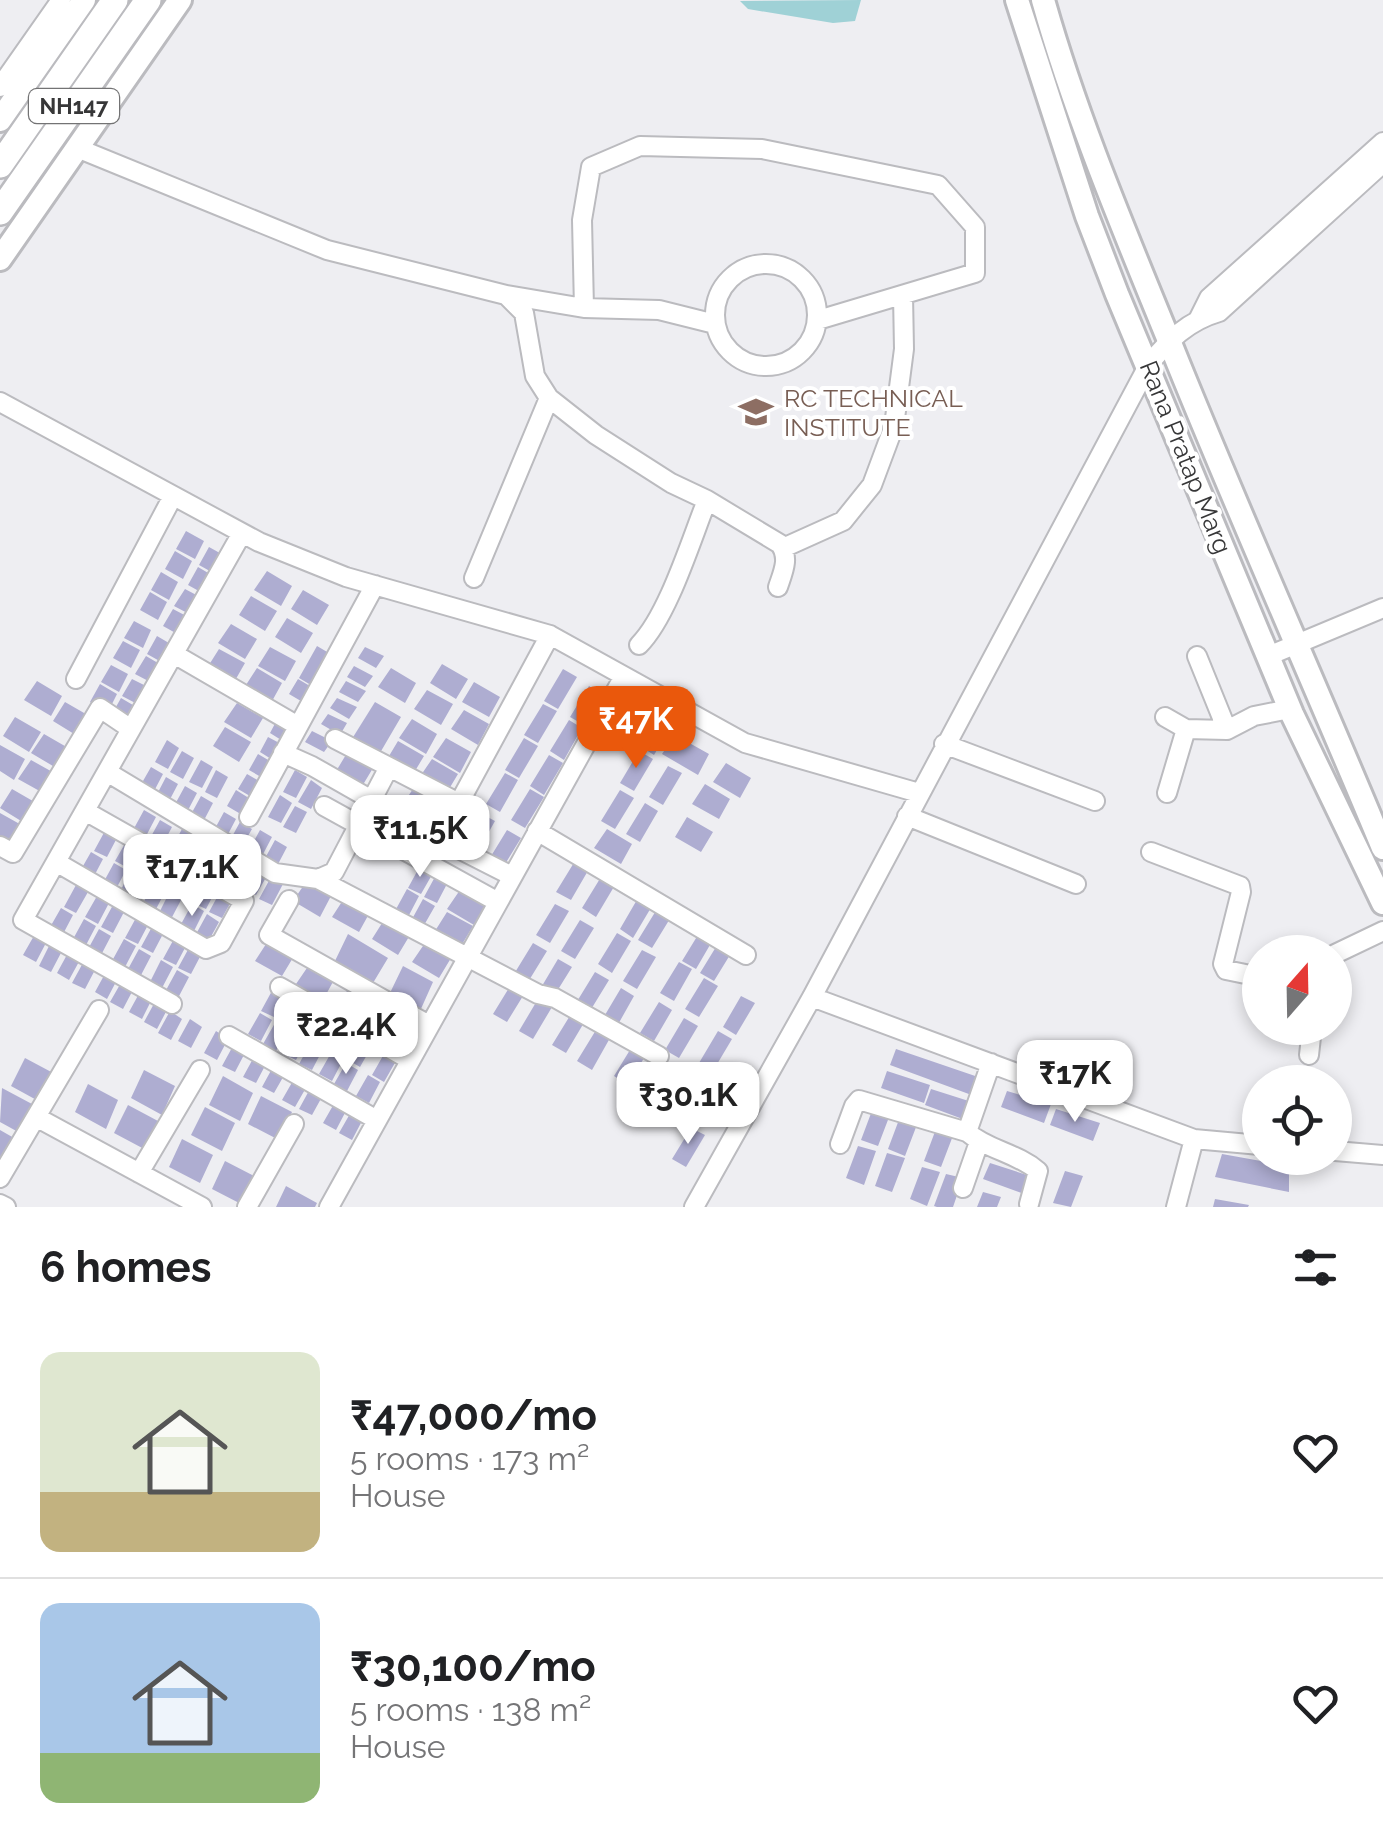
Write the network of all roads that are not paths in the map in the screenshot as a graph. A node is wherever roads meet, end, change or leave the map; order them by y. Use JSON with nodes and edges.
{"nodes":[{"id":1,"x":61,"y":0,"type":"edge"},
{"id":2,"x":84,"y":0,"type":"edge"},
{"id":3,"x":115,"y":0,"type":"edge"},
{"id":4,"x":148,"y":0,"type":"edge"},
{"id":5,"x":180,"y":0,"type":"edge"},
{"id":6,"x":1017,"y":0,"type":"edge"},
{"id":7,"x":1043,"y":0,"type":"edge"},
{"id":8,"x":0,"y":87,"type":"edge"},
{"id":9,"x":0,"y":120,"type":"edge"},
{"id":10,"x":1383,"y":142,"type":"edge"},
{"id":11,"x":77,"y":148,"type":"junction"},
{"id":12,"x":1383,"y":164,"type":"edge"},
{"id":13,"x":0,"y":165,"type":"edge"},
{"id":14,"x":1112,"y":202,"type":"junction"},
{"id":15,"x":0,"y":212,"type":"edge"},
{"id":16,"x":1086,"y":212,"type":"junction"},
{"id":17,"x":0,"y":259,"type":"edge"},
{"id":18,"x":506,"y":295,"type":"junction"},
{"id":19,"x":903,"y":295,"type":"junction"},
{"id":20,"x":584,"y":308,"type":"junction"},
{"id":21,"x":1199,"y":318,"type":"junction"},
{"id":22,"x":818,"y":320,"type":"junction"},
{"id":23,"x":715,"y":324,"type":"junction"},
{"id":24,"x":1169,"y":340,"type":"junction"},
{"id":25,"x":1149,"y":364,"type":"junction"},
{"id":26,"x":549,"y":398,"type":"junction"},
{"id":27,"x":0,"y":402,"type":"edge"},
{"id":28,"x":173,"y":496,"type":"junction"},
{"id":29,"x":708,"y":500,"type":"junction"},
{"id":30,"x":242,"y":533,"type":"junction"},
{"id":31,"x":783,"y":548,"type":"junction"},
{"id":32,"x":474,"y":578,"type":"dead end"},
{"id":33,"x":374,"y":585,"type":"junction"},
{"id":34,"x":778,"y":587,"type":"dead end"},
{"id":35,"x":1383,"y":608,"type":"edge"},
{"id":36,"x":1383,"y":621,"type":"edge"},
{"id":37,"x":550,"y":634,"type":"junction"},
{"id":38,"x":639,"y":645,"type":"dead end"},
{"id":39,"x":1298,"y":650,"type":"junction"},
{"id":40,"x":174,"y":654,"type":"junction"},
{"id":41,"x":1197,"y":656,"type":"dead end"},
{"id":42,"x":1270,"y":662,"type":"junction"},
{"id":43,"x":624,"y":676,"type":"junction"},
{"id":44,"x":76,"y":680,"type":"dead end"},
{"id":45,"x":1290,"y":709,"type":"junction"},
{"id":46,"x":1165,"y":717,"type":"dead end"},
{"id":47,"x":298,"y":726,"type":"junction"},
{"id":48,"x":131,"y":729,"type":"junction"},
{"id":49,"x":1186,"y":729,"type":"junction"},
{"id":50,"x":1228,"y":730,"type":"junction"},
{"id":51,"x":335,"y":739,"type":"dead end"},
{"id":52,"x":944,"y":744,"type":"junction"},
{"id":53,"x":283,"y":753,"type":"junction"},
{"id":54,"x":389,"y":767,"type":"junction"},
{"id":55,"x":107,"y":772,"type":"junction"},
{"id":56,"x":919,"y":792,"type":"junction"},
{"id":57,"x":1167,"y":793,"type":"dead end"},
{"id":58,"x":372,"y":800,"type":"junction"},
{"id":59,"x":1095,"y":801,"type":"dead end"},
{"id":60,"x":459,"y":803,"type":"junction"},
{"id":61,"x":324,"y":806,"type":"dead end"},
{"id":62,"x":85,"y":811,"type":"junction"},
{"id":63,"x":248,"y":816,"type":"dead end"},
{"id":64,"x":906,"y":816,"type":"junction"},
{"id":65,"x":358,"y":825,"type":"junction"},
{"id":66,"x":537,"y":832,"type":"junction"},
{"id":67,"x":449,"y":844,"type":"junction"},
{"id":68,"x":0,"y":846,"type":"edge"},
{"id":69,"x":1383,"y":848,"type":"edge"},
{"id":70,"x":1151,"y":852,"type":"dead end"},
{"id":71,"x":56,"y":862,"type":"junction"},
{"id":72,"x":512,"y":876,"type":"junction"},
{"id":73,"x":318,"y":879,"type":"junction"},
{"id":74,"x":1076,"y":884,"type":"dead end"},
{"id":75,"x":289,"y":900,"type":"dead end"},
{"id":76,"x":498,"y":902,"type":"junction"},
{"id":77,"x":1383,"y":904,"type":"edge"},
{"id":78,"x":1383,"y":931,"type":"edge"},
{"id":79,"x":1352,"y":946,"type":"edge"},
{"id":80,"x":746,"y":955,"type":"dead end"},
{"id":81,"x":468,"y":956,"type":"junction"},
{"id":82,"x":1242,"y":974,"type":"edge"},
{"id":83,"x":280,"y":987,"type":"dead end"},
{"id":84,"x":812,"y":997,"type":"junction"},
{"id":85,"x":172,"y":1004,"type":"dead end"},
{"id":86,"x":99,"y":1010,"type":"dead end"},
{"id":87,"x":430,"y":1025,"type":"junction"},
{"id":88,"x":229,"y":1036,"type":"dead end"},
{"id":89,"x":1309,"y":1045,"type":"edge"},
{"id":90,"x":1308,"y":1055,"type":"dead end"},
{"id":91,"x":659,"y":1056,"type":"dead end"},
{"id":92,"x":410,"y":1060,"type":"junction"},
{"id":93,"x":991,"y":1064,"type":"junction"},
{"id":94,"x":200,"y":1070,"type":"dead end"},
{"id":95,"x":36,"y":1117,"type":"junction"},
{"id":96,"x":377,"y":1120,"type":"junction"},
{"id":97,"x":294,"y":1124,"type":"dead end"},
{"id":98,"x":973,"y":1137,"type":"junction"},
{"id":99,"x":1194,"y":1139,"type":"junction"},
{"id":100,"x":1242,"y":1143,"type":"edge"},
{"id":101,"x":840,"y":1144,"type":"dead end"},
{"id":102,"x":1352,"y":1152,"type":"edge"},
{"id":103,"x":1383,"y":1155,"type":"edge"},
{"id":104,"x":139,"y":1173,"type":"junction"},
{"id":105,"x":0,"y":1178,"type":"edge"},
{"id":106,"x":963,"y":1188,"type":"dead end"},
{"id":107,"x":1029,"y":1204,"type":"dead end"},
{"id":108,"x":202,"y":1207,"type":"edge"},
{"id":109,"x":247,"y":1207,"type":"edge"},
{"id":110,"x":329,"y":1207,"type":"edge"},
{"id":111,"x":694,"y":1207,"type":"edge"},
{"id":112,"x":1176,"y":1207,"type":"edge"}],
"edges":[{"from":1,"to":8,"type":"street"},
{"from":2,"to":9,"type":"main road"},
{"from":3,"to":13,"type":"highway","number":"NH147"},
{"from":4,"to":15,"type":"highway","number":"NH147"},
{"from":5,"to":11,"type":"main road"},
{"from":6,"to":16,"type":"main road","name":"Rana Pratap Marg"},
{"from":7,"to":14,"type":"main road","name":"Rana Pratap Marg"},
{"from":10,"to":21,"type":"street"},
{"from":11,"to":17,"type":"main road"},
{"from":11,"to":18,"type":"street"},
{"from":12,"to":21,"type":"street"},
{"from":14,"to":16,"type":"main road"},
{"from":14,"to":24,"type":"main road","name":"Rana Pratap Marg"},
{"from":16,"to":25,"type":"main road","name":"Rana Pratap Marg"},
{"from":18,"to":20,"type":"street"},
{"from":18,"to":26,"type":"street"},
{"from":19,"to":20,"type":"street"},
{"from":19,"to":22,"type":"street"},
{"from":19,"to":31,"type":"street"},
{"from":20,"to":23,"type":"street"},
{"from":21,"to":24,"type":"street"},
{"from":22,"to":23,"type":"street"},
{"from":22,"to":23,"type":"street"},
{"from":24,"to":25,"type":"street"},
{"from":24,"to":39,"type":"main road","name":"Rana Pratap Marg"},
{"from":25,"to":42,"type":"main road","name":"Rana Pratap Marg"},
{"from":25,"to":52,"type":"street"},
{"from":26,"to":29,"type":"street"},
{"from":26,"to":32,"type":"street"},
{"from":27,"to":28,"type":"street"},
{"from":28,"to":30,"type":"street"},
{"from":28,"to":44,"type":"street"},
{"from":29,"to":31,"type":"street"},
{"from":29,"to":38,"type":"street"},
{"from":30,"to":33,"type":"street"},
{"from":30,"to":40,"type":"street"},
{"from":31,"to":34,"type":"street"},
{"from":33,"to":37,"type":"street"},
{"from":33,"to":47,"type":"street"},
{"from":35,"to":39,"type":"street"},
{"from":36,"to":39,"type":"street"},
{"from":37,"to":43,"type":"street"},
{"from":37,"to":60,"type":"street"},
{"from":39,"to":42,"type":"street"},
{"from":39,"to":69,"type":"main road","name":"Rana Pratap Marg"},
{"from":40,"to":47,"type":"street"},
{"from":40,"to":48,"type":"street"},
{"from":41,"to":50,"type":"street"},
{"from":42,"to":45,"type":"main road","name":"Rana Pratap Marg"},
{"from":43,"to":56,"type":"street"},
{"from":43,"to":66,"type":"street"},
{"from":45,"to":50,"type":"street"},
{"from":45,"to":77,"type":"main road","name":"Rana Pratap Marg"},
{"from":46,"to":49,"type":"street"},
{"from":47,"to":53,"type":"street"},
{"from":48,"to":55,"type":"street"},
{"from":48,"to":68,"type":"street"},
{"from":49,"to":50,"type":"street"},
{"from":49,"to":57,"type":"street"},
{"from":51,"to":54,"type":"street"},
{"from":52,"to":56,"type":"street"},
{"from":52,"to":59,"type":"street"},
{"from":53,"to":58,"type":"street"},
{"from":53,"to":63,"type":"street"},
{"from":54,"to":58,"type":"street"},
{"from":54,"to":60,"type":"street"},
{"from":55,"to":62,"type":"street"},
{"from":55,"to":73,"type":"street"},
{"from":56,"to":64,"type":"street"},
{"from":58,"to":65,"type":"street"},
{"from":58,"to":67,"type":"street"},
{"from":60,"to":67,"type":"street"},
{"from":61,"to":65,"type":"street"},
{"from":62,"to":71,"type":"street"},
{"from":62,"to":71,"type":"street"},
{"from":64,"to":74,"type":"street"},
{"from":64,"to":84,"type":"street"},
{"from":65,"to":73,"type":"street"},
{"from":65,"to":76,"type":"street"},
{"from":66,"to":72,"type":"street"},
{"from":66,"to":80,"type":"street"},
{"from":67,"to":72,"type":"street"},
{"from":70,"to":82,"type":"street"},
{"from":71,"to":85,"type":"street"},
{"from":72,"to":76,"type":"street"},
{"from":73,"to":81,"type":"street"},
{"from":75,"to":87,"type":"street"},
{"from":76,"to":81,"type":"street"},
{"from":78,"to":79,"type":"street"},
{"from":81,"to":87,"type":"street"},
{"from":81,"to":91,"type":"street"},
{"from":83,"to":92,"type":"street"},
{"from":84,"to":93,"type":"street"},
{"from":84,"to":111,"type":"street"},
{"from":86,"to":95,"type":"street"},
{"from":87,"to":92,"type":"street"},
{"from":88,"to":96,"type":"street"},
{"from":89,"to":90,"type":"street"},
{"from":92,"to":96,"type":"street"},
{"from":93,"to":98,"type":"street"},
{"from":93,"to":99,"type":"street"},
{"from":94,"to":104,"type":"street"},
{"from":95,"to":104,"type":"street"},
{"from":95,"to":105,"type":"street"},
{"from":96,"to":110,"type":"street"},
{"from":97,"to":109,"type":"street"},
{"from":98,"to":101,"type":"street"},
{"from":98,"to":106,"type":"street"},
{"from":98,"to":107,"type":"street"},
{"from":99,"to":100,"type":"street"},
{"from":99,"to":112,"type":"street"},
{"from":102,"to":103,"type":"street"},
{"from":104,"to":108,"type":"street"}]}
